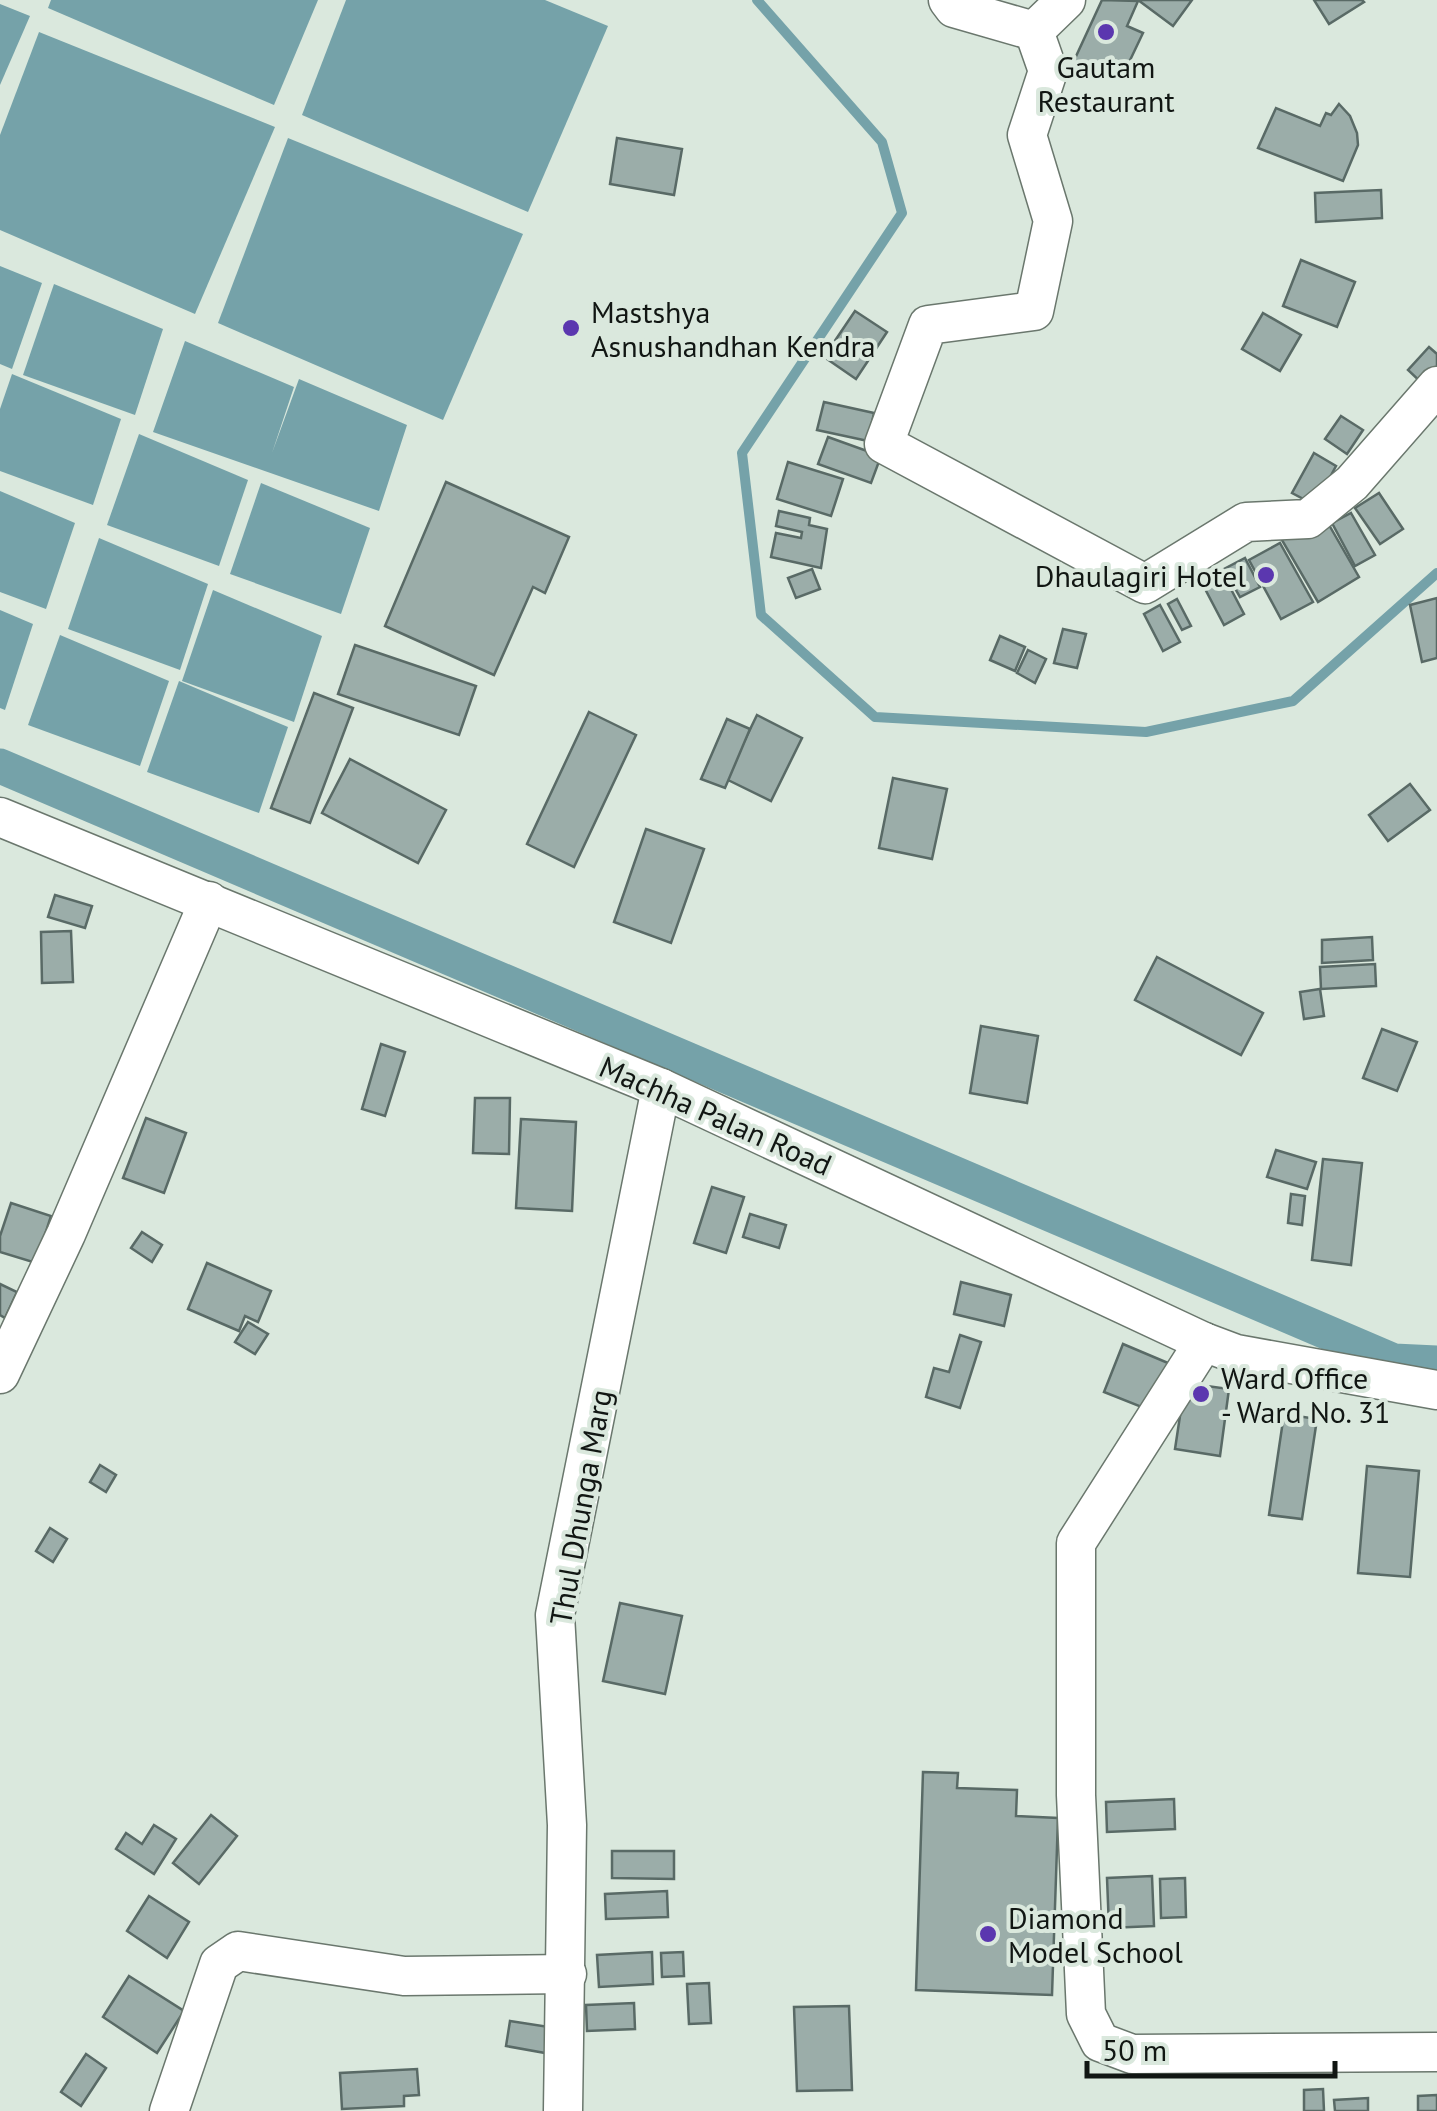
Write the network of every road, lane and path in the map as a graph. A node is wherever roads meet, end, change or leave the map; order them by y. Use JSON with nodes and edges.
{"nodes":[{"id":1,"x":948,"y":0,"type":"edge"},
{"id":2,"x":1066,"y":0,"type":"edge"},
{"id":3,"x":1034,"y":31,"type":"junction"},
{"id":4,"x":1437,"y":386,"type":"edge"},
{"id":5,"x":0,"y":816,"type":"edge"},
{"id":6,"x":210,"y":902,"type":"junction"},
{"id":7,"x":661,"y":1088,"type":"junction"},
{"id":8,"x":1204,"y":1342,"type":"junction"},
{"id":9,"x":0,"y":1374,"type":"edge"},
{"id":10,"x":1437,"y":1390,"type":"edge"},
{"id":11,"x":567,"y":1974,"type":"junction"},
{"id":12,"x":1437,"y":2052,"type":"edge"},
{"id":13,"x":170,"y":2111,"type":"edge"},
{"id":14,"x":563,"y":2111,"type":"edge"}],
"edges":[{"from":1,"to":3,"type":"street"},
{"from":2,"to":3,"type":"street"},
{"from":3,"to":4,"type":"street"},
{"from":5,"to":6,"type":"street","name":"Machha Palan Road"},
{"from":6,"to":7,"type":"street","name":"Machha Palan Road"},
{"from":6,"to":9,"type":"street"},
{"from":7,"to":8,"type":"street","name":"Machha Palan Road"},
{"from":7,"to":11,"type":"street","name":"Thul Dhunga Marg"},
{"from":8,"to":10,"type":"street","name":"Machha Palan Road"},
{"from":8,"to":12,"type":"street"},
{"from":11,"to":13,"type":"street"},
{"from":11,"to":14,"type":"street","name":"Thul Dhunga Marg"}]}
